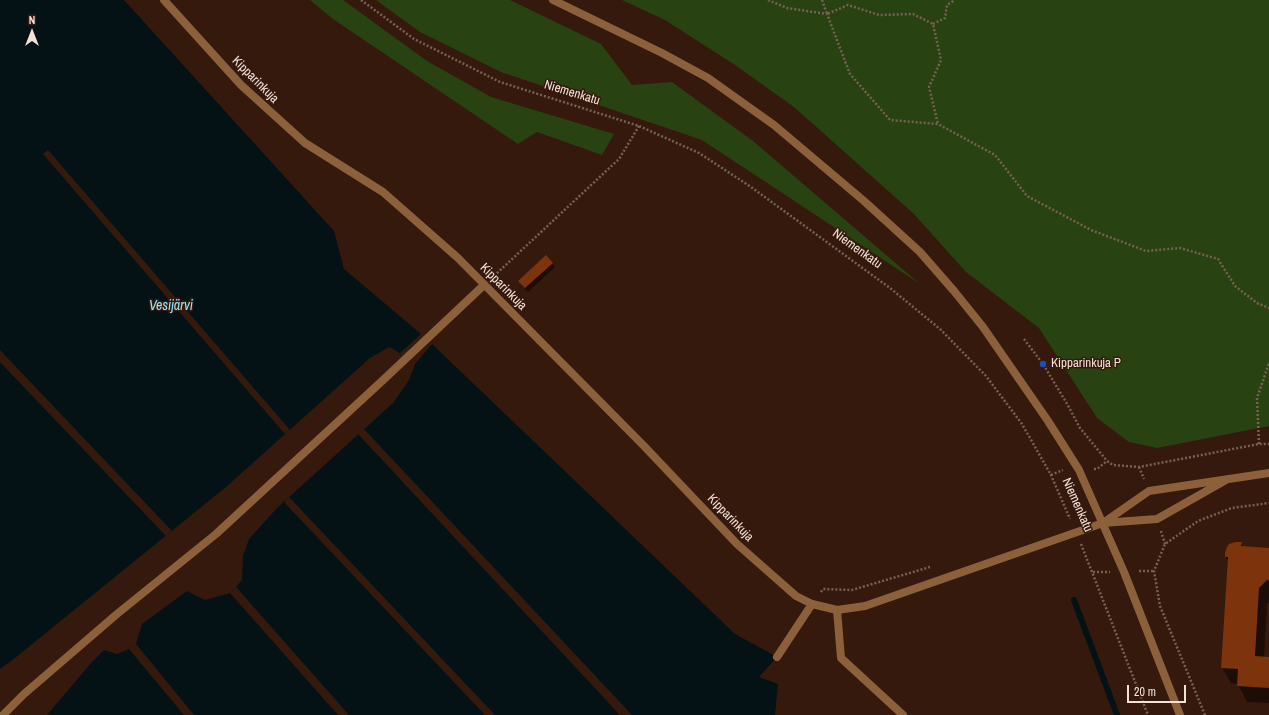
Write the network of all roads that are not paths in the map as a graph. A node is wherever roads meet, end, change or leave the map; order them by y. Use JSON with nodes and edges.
{"nodes":[{"id":1,"x":164,"y":0,"type":"edge"},
{"id":2,"x":553,"y":0,"type":"edge"},
{"id":3,"x":484,"y":285,"type":"junction"},
{"id":4,"x":1269,"y":473,"type":"edge"},
{"id":5,"x":1226,"y":480,"type":"junction"},
{"id":6,"x":1103,"y":523,"type":"junction"},
{"id":7,"x":812,"y":604,"type":"junction"},
{"id":8,"x":837,"y":610,"type":"junction"},
{"id":9,"x":777,"y":657,"type":"dead end"},
{"id":10,"x":3,"y":715,"type":"edge"},
{"id":11,"x":903,"y":715,"type":"edge"},
{"id":12,"x":1180,"y":715,"type":"edge"}],
"edges":[{"from":1,"to":3,"type":"street","name":"Kipparinkuja"},
{"from":2,"to":6,"type":"street","name":"Niemenkatu"},
{"from":3,"to":7,"type":"street","name":"Kipparinkuja"},
{"from":3,"to":10,"type":"street"},
{"from":4,"to":5,"type":"street"},
{"from":5,"to":6,"type":"street"},
{"from":5,"to":6,"type":"street"},
{"from":6,"to":8,"type":"street","name":"Kipparinkuja"},
{"from":6,"to":12,"type":"street","name":"Niemenkatu"},
{"from":7,"to":8,"type":"street","name":"Kipparinkuja"},
{"from":7,"to":9,"type":"street"},
{"from":8,"to":11,"type":"street"}]}
